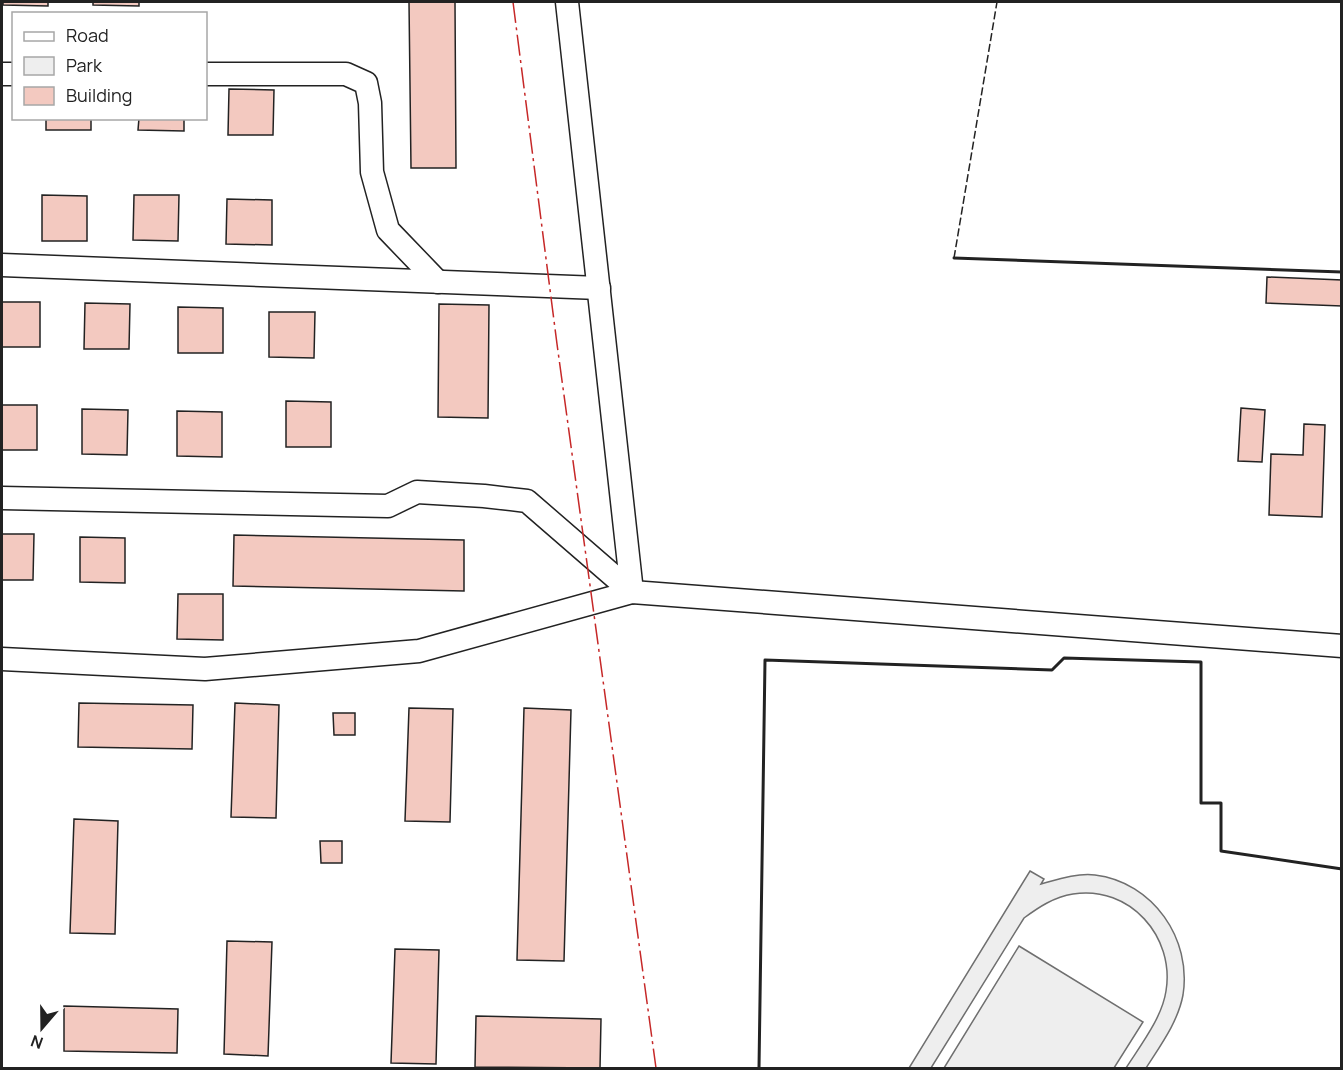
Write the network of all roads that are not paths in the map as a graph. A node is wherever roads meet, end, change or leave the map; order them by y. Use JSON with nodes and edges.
{"nodes":[{"id":1,"x":567,"y":2,"type":"edge"},
{"id":2,"x":207,"y":74,"type":"edge"},
{"id":3,"x":2,"y":265,"type":"edge"},
{"id":4,"x":438,"y":282,"type":"junction"},
{"id":5,"x":599,"y":288,"type":"junction"},
{"id":6,"x":2,"y":498,"type":"edge"},
{"id":7,"x":632,"y":592,"type":"junction"},
{"id":8,"x":1341,"y":646,"type":"edge"},
{"id":9,"x":2,"y":659,"type":"edge"}],
"edges":[{"from":1,"to":5,"type":"street"},
{"from":2,"to":4,"type":"street"},
{"from":3,"to":4,"type":"street"},
{"from":4,"to":5,"type":"street"},
{"from":5,"to":7,"type":"street"},
{"from":6,"to":7,"type":"street"},
{"from":7,"to":8,"type":"street"},
{"from":7,"to":9,"type":"street"}]}
